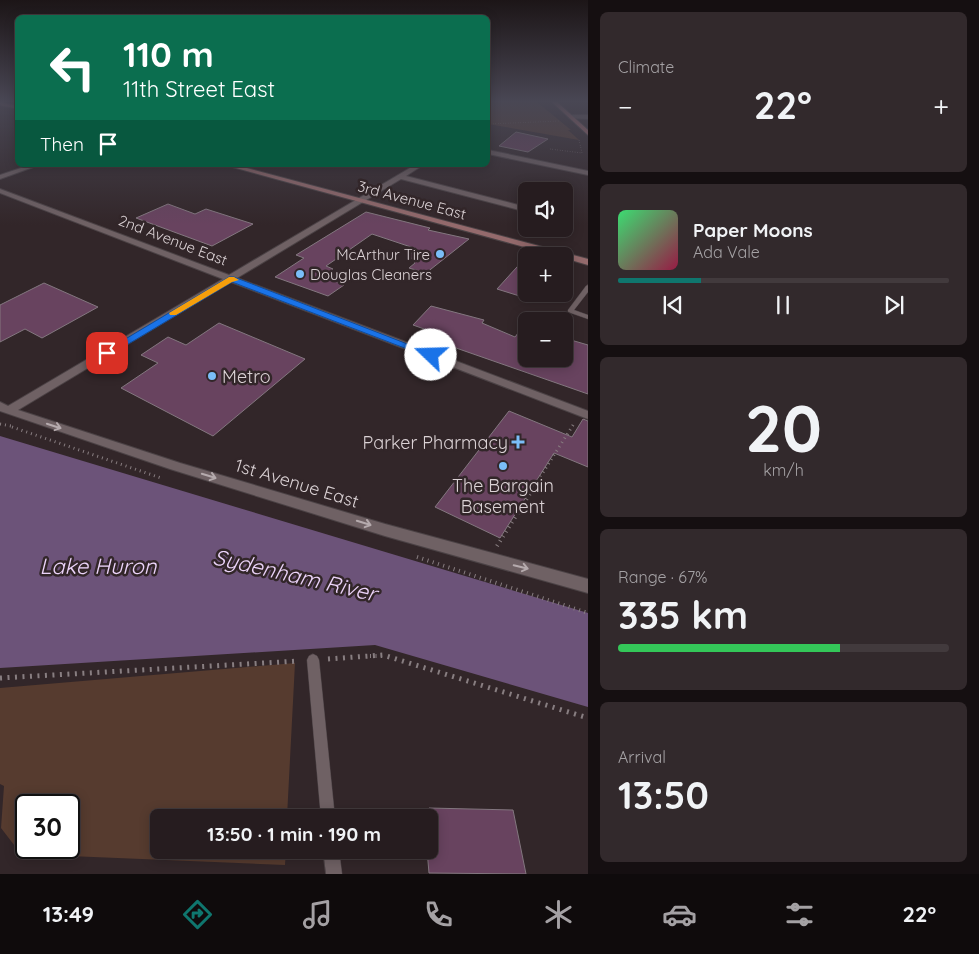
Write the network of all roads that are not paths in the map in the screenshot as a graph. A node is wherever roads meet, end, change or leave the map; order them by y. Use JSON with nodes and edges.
{"nodes":[{"id":1,"x":490,"y":152,"type":"edge"},
{"id":2,"x":30,"y":167,"type":"edge"},
{"id":3,"x":235,"y":167,"type":"edge"},
{"id":4,"x":417,"y":167,"type":"edge"},
{"id":5,"x":588,"y":174,"type":"edge"},
{"id":6,"x":0,"y":177,"type":"edge"},
{"id":7,"x":400,"y":177,"type":"junction"},
{"id":8,"x":0,"y":191,"type":"edge"},
{"id":9,"x":361,"y":201,"type":"junction"},
{"id":10,"x":518,"y":208,"type":"edge"},
{"id":11,"x":588,"y":262,"type":"edge"},
{"id":12,"x":232,"y":279,"type":"junction"},
{"id":13,"x":588,"y":287,"type":"edge"},
{"id":14,"x":588,"y":317,"type":"edge"},
{"id":15,"x":4,"y":409,"type":"edge"},
{"id":16,"x":584,"y":414,"type":"edge"},
{"id":17,"x":588,"y":586,"type":"edge"},
{"id":18,"x":313,"y":660,"type":"road end"},
{"id":19,"x":327,"y":809,"type":"edge"},
{"id":20,"x":332,"y":859,"type":"edge"},
{"id":21,"x":334,"y":874,"type":"edge"}],
"edges":[{"from":1,"to":5,"type":"street"},
{"from":2,"to":6,"type":"street"},
{"from":3,"to":9,"type":"main road","name":"3rd Avenue East"},
{"from":4,"to":7,"type":"street"},
{"from":7,"to":9,"type":"street"},
{"from":7,"to":10,"type":"street"},
{"from":8,"to":12,"type":"street","name":"2nd Avenue East"},
{"from":9,"to":11,"type":"main road","name":"3rd Avenue East"},
{"from":9,"to":12,"type":"street"},
{"from":12,"to":15,"type":"street"},
{"from":12,"to":16,"type":"street","name":"2nd Avenue East"},
{"from":13,"to":14,"type":"lane"},
{"from":15,"to":17,"type":"street","name":"1st Avenue East","one_way":true},
{"from":18,"to":19,"type":"lane"},
{"from":20,"to":21,"type":"lane"}]}
